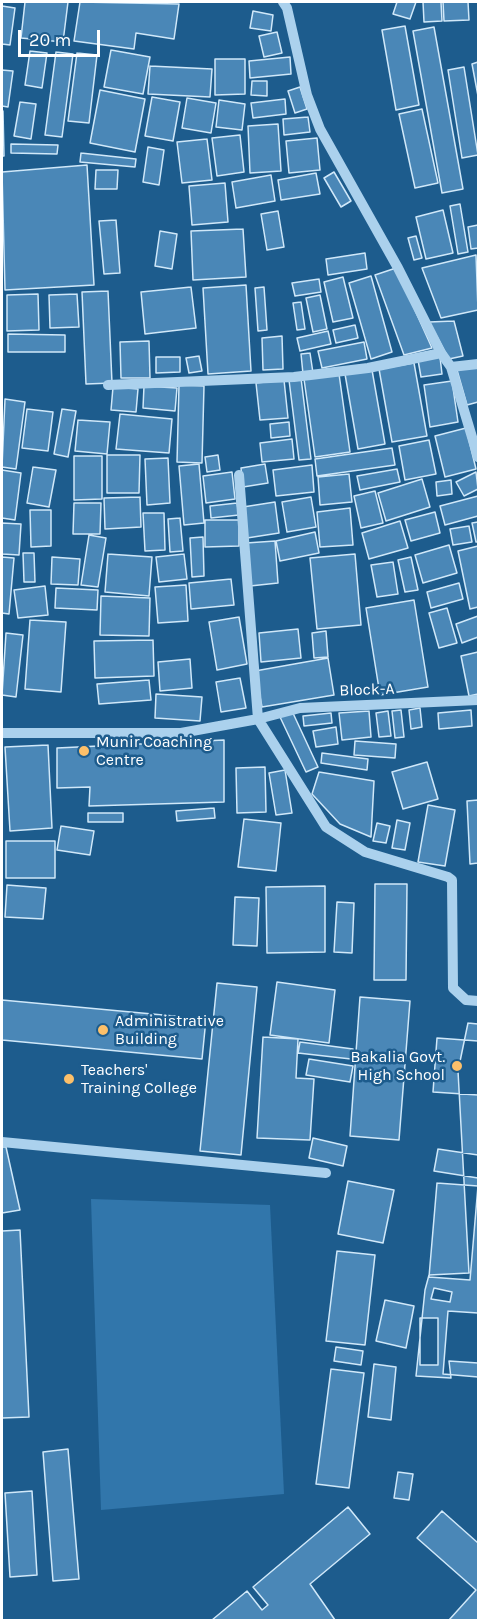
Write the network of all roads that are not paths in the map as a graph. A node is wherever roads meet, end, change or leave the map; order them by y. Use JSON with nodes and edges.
{"nodes":[{"id":1,"x":283,"y":2,"type":"edge"},
{"id":2,"x":441,"y":353,"type":"junction"},
{"id":3,"x":478,"y":364,"type":"edge"},
{"id":4,"x":451,"y":367,"type":"junction"},
{"id":5,"x":108,"y":385,"type":"dead end"},
{"id":6,"x":478,"y":457,"type":"edge"},
{"id":7,"x":239,"y":476,"type":"dead end"},
{"id":8,"x":478,"y":700,"type":"edge"},
{"id":9,"x":258,"y":719,"type":"junction"},
{"id":10,"x":2,"y":733,"type":"edge"},
{"id":11,"x":478,"y":1001,"type":"edge"},
{"id":12,"x":2,"y":1142,"type":"edge"},
{"id":13,"x":326,"y":1173,"type":"dead end"}],
"edges":[{"from":1,"to":2,"type":"street"},
{"from":2,"to":4,"type":"street"},
{"from":2,"to":5,"type":"street"},
{"from":3,"to":4,"type":"street"},
{"from":4,"to":6,"type":"street"},
{"from":7,"to":9,"type":"street"},
{"from":8,"to":9,"type":"street","name":"Block-A"},
{"from":9,"to":10,"type":"street","name":"Block-A"},
{"from":9,"to":11,"type":"street"},
{"from":12,"to":13,"type":"street"}]}
